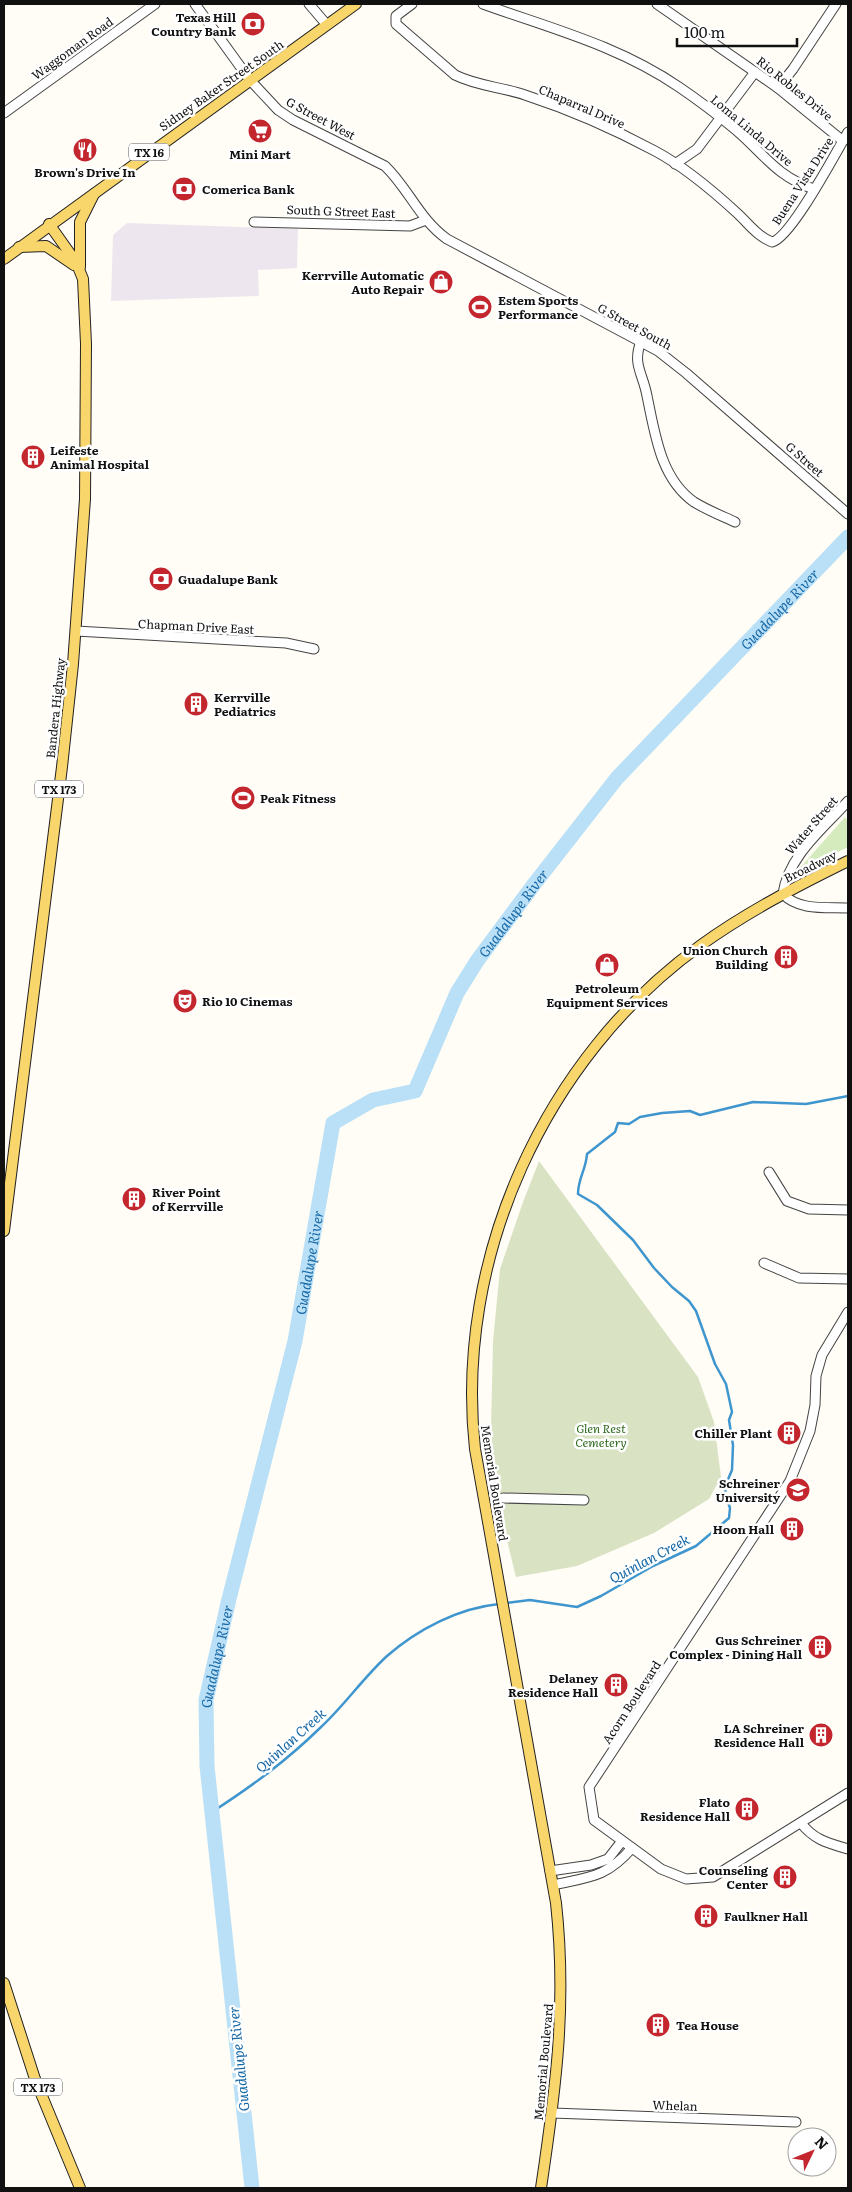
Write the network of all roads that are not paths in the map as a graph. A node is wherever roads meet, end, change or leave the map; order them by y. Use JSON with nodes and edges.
{"nodes":[{"id":1,"x":155,"y":4,"type":"edge"},
{"id":2,"x":195,"y":4,"type":"edge"},
{"id":3,"x":309,"y":4,"type":"edge"},
{"id":4,"x":356,"y":4,"type":"edge"},
{"id":5,"x":412,"y":4,"type":"edge"},
{"id":6,"x":484,"y":4,"type":"edge"},
{"id":7,"x":657,"y":4,"type":"edge"},
{"id":8,"x":836,"y":4,"type":"edge"},
{"id":9,"x":327,"y":25,"type":"junction"},
{"id":10,"x":755,"y":72,"type":"junction"},
{"id":11,"x":250,"y":80,"type":"junction"},
{"id":12,"x":778,"y":88,"type":"junction"},
{"id":13,"x":4,"y":113,"type":"edge"},
{"id":14,"x":720,"y":118,"type":"junction"},
{"id":15,"x":848,"y":132,"type":"edge"},
{"id":16,"x":843,"y":141,"type":"junction"},
{"id":17,"x":676,"y":164,"type":"junction"},
{"id":18,"x":814,"y":189,"type":"junction"},
{"id":19,"x":96,"y":190,"type":"junction"},
{"id":20,"x":426,"y":220,"type":"junction"},
{"id":21,"x":254,"y":222,"type":"dead end"},
{"id":22,"x":49,"y":224,"type":"junction"},
{"id":23,"x":775,"y":242,"type":"joint"},
{"id":24,"x":19,"y":247,"type":"junction"},
{"id":25,"x":4,"y":258,"type":"edge"},
{"id":26,"x":80,"y":270,"type":"junction"},
{"id":27,"x":641,"y":341,"type":"junction"},
{"id":28,"x":744,"y":423,"type":"joint"},
{"id":29,"x":848,"y":514,"type":"edge"},
{"id":30,"x":735,"y":522,"type":"dead end"},
{"id":31,"x":76,"y":631,"type":"junction"},
{"id":32,"x":314,"y":649,"type":"dead end"},
{"id":33,"x":848,"y":801,"type":"edge"},
{"id":34,"x":848,"y":861,"type":"edge"},
{"id":35,"x":783,"y":894,"type":"junction"},
{"id":36,"x":848,"y":908,"type":"edge"},
{"id":37,"x":769,"y":1172,"type":"dead end"},
{"id":38,"x":848,"y":1210,"type":"edge"},
{"id":39,"x":4,"y":1232,"type":"edge"},
{"id":40,"x":764,"y":1263,"type":"dead end"},
{"id":41,"x":848,"y":1280,"type":"edge"},
{"id":42,"x":848,"y":1312,"type":"edge"},
{"id":43,"x":503,"y":1498,"type":"dead end"},
{"id":44,"x":584,"y":1500,"type":"dead end"},
{"id":45,"x":848,"y":1793,"type":"edge"},
{"id":46,"x":801,"y":1823,"type":"junction"},
{"id":47,"x":622,"y":1841,"type":"junction"},
{"id":48,"x":632,"y":1848,"type":"junction"},
{"id":49,"x":848,"y":1849,"type":"edge"},
{"id":50,"x":550,"y":1871,"type":"junction"},
{"id":51,"x":553,"y":1885,"type":"junction"},
{"id":52,"x":4,"y":1982,"type":"edge"},
{"id":53,"x":552,"y":2113,"type":"junction"},
{"id":54,"x":796,"y":2122,"type":"dead end"},
{"id":55,"x":80,"y":2188,"type":"edge"},
{"id":56,"x":541,"y":2188,"type":"edge"}],
"edges":[{"from":1,"to":13,"type":"street","name":"Waggoman Road"},
{"from":2,"to":11,"type":"street","name":"G Street West"},
{"from":3,"to":9,"type":"street"},
{"from":4,"to":9,"type":"main road","name":"Sidney Baker Street South","number":"TX 16"},
{"from":5,"to":17,"type":"street","name":"Chaparral Drive"},
{"from":6,"to":14,"type":"street","name":"Loma Linda Drive"},
{"from":7,"to":10,"type":"street","name":"Rio Robles Drive"},
{"from":8,"to":12,"type":"street"},
{"from":9,"to":11,"type":"main road","name":"Sidney Baker Street South","number":"TX 16"},
{"from":10,"to":12,"type":"street","name":"Rio Robles Drive"},
{"from":10,"to":14,"type":"street"},
{"from":11,"to":19,"type":"main road","name":"Sidney Baker Street South","number":"TX 16"},
{"from":11,"to":20,"type":"street","name":"G Street West"},
{"from":12,"to":16,"type":"street","name":"Rio Robles Drive"},
{"from":14,"to":17,"type":"street"},
{"from":14,"to":18,"type":"street","name":"Loma Linda Drive"},
{"from":15,"to":16,"type":"street","name":"Buena Vista Drive"},
{"from":16,"to":18,"type":"street","name":"Buena Vista Drive"},
{"from":17,"to":23,"type":"street","name":"Chaparral Drive"},
{"from":18,"to":23,"type":"street","name":"Buena Vista Drive"},
{"from":19,"to":22,"type":"main road","name":"Sidney Baker Street South","number":"TX 16"},
{"from":19,"to":26,"type":"main road"},
{"from":20,"to":21,"type":"street","name":"South G Street East"},
{"from":20,"to":27,"type":"street","name":"G Street South"},
{"from":22,"to":24,"type":"main road","name":"Sidney Baker Street South","number":"TX 16"},
{"from":22,"to":26,"type":"main road","name":"Bandera Highway","number":"TX 173"},
{"from":24,"to":25,"type":"main road","name":"Sidney Baker Street South","number":"TX 16"},
{"from":24,"to":26,"type":"main road"},
{"from":26,"to":31,"type":"main road","name":"Bandera Highway","number":"TX 173"},
{"from":27,"to":28,"type":"street","name":"G Street South"},
{"from":27,"to":30,"type":"street"},
{"from":28,"to":29,"type":"street","name":"G Street"},
{"from":31,"to":32,"type":"street","name":"Chapman Drive East"},
{"from":31,"to":39,"type":"main road","name":"Bandera Highway","number":"TX 173"},
{"from":33,"to":35,"type":"street","name":"Water Street"},
{"from":34,"to":35,"type":"main road","name":"Broadway"},
{"from":35,"to":36,"type":"street"},
{"from":35,"to":50,"type":"main road","name":"Memorial Boulevard"},
{"from":37,"to":38,"type":"street"},
{"from":40,"to":41,"type":"street"},
{"from":42,"to":47,"type":"street","name":"Acorn Boulevard"},
{"from":43,"to":44,"type":"street"},
{"from":45,"to":46,"type":"street","name":"Acorn Boulevard"},
{"from":46,"to":48,"type":"street","name":"Acorn Boulevard"},
{"from":46,"to":49,"type":"street"},
{"from":47,"to":48,"type":"street","name":"Acorn Boulevard"},
{"from":47,"to":50,"type":"street"},
{"from":48,"to":51,"type":"street"},
{"from":50,"to":51,"type":"main road","name":"Memorial Boulevard"},
{"from":51,"to":53,"type":"main road","name":"Memorial Boulevard"},
{"from":52,"to":55,"type":"main road","number":"TX 173"},
{"from":53,"to":54,"type":"street","name":"Whelan"},
{"from":53,"to":56,"type":"main road","name":"Memorial Boulevard"}]}
